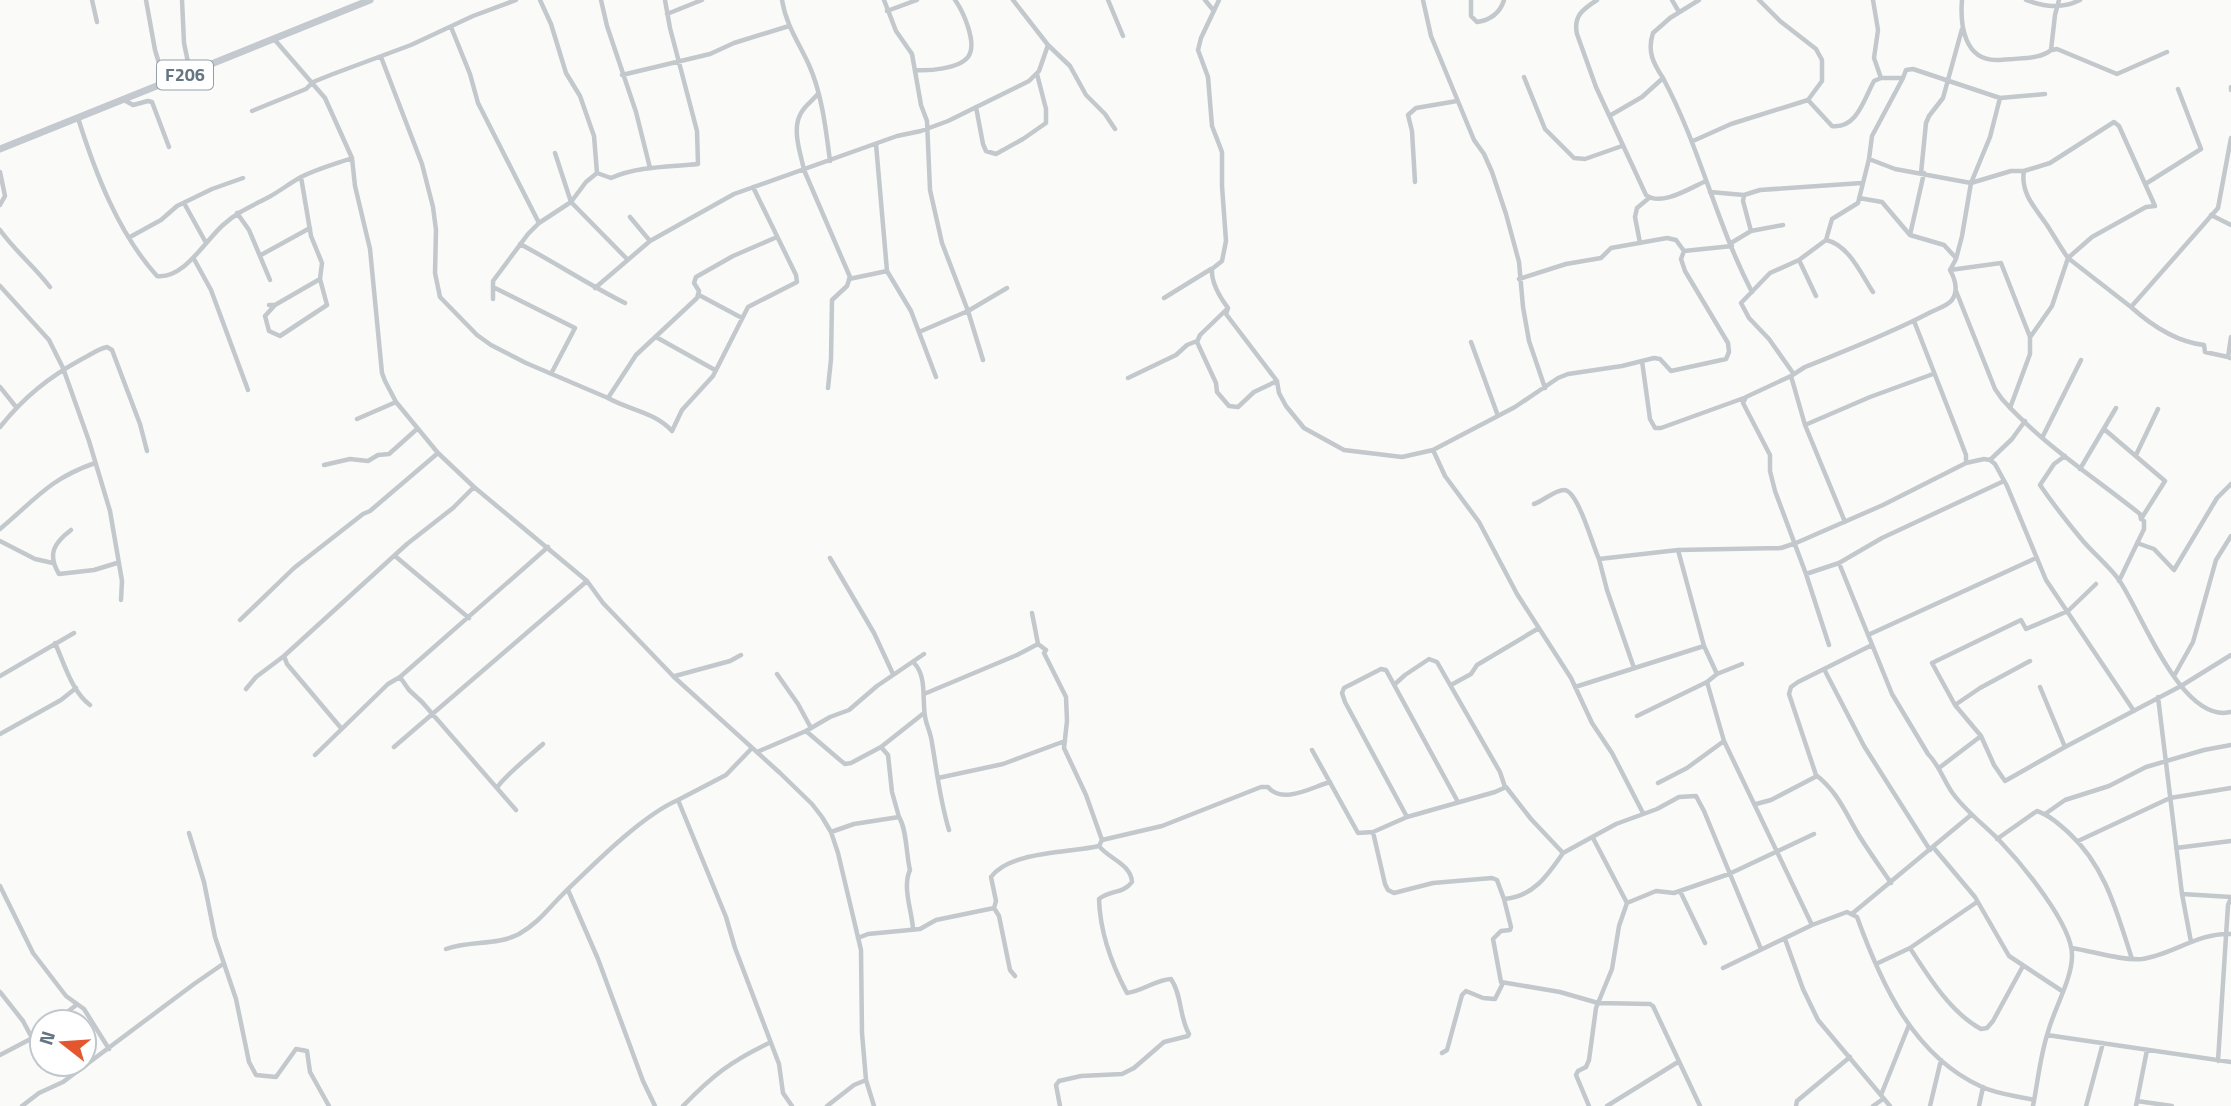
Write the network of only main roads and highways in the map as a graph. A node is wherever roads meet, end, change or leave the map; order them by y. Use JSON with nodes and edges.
{"nodes":[{"id":1,"x":370,"y":0,"type":"edge"},
{"id":2,"x":0,"y":149,"type":"edge"}],
"edges":[{"from":1,"to":2,"type":"main road","number":"F206"}]}
